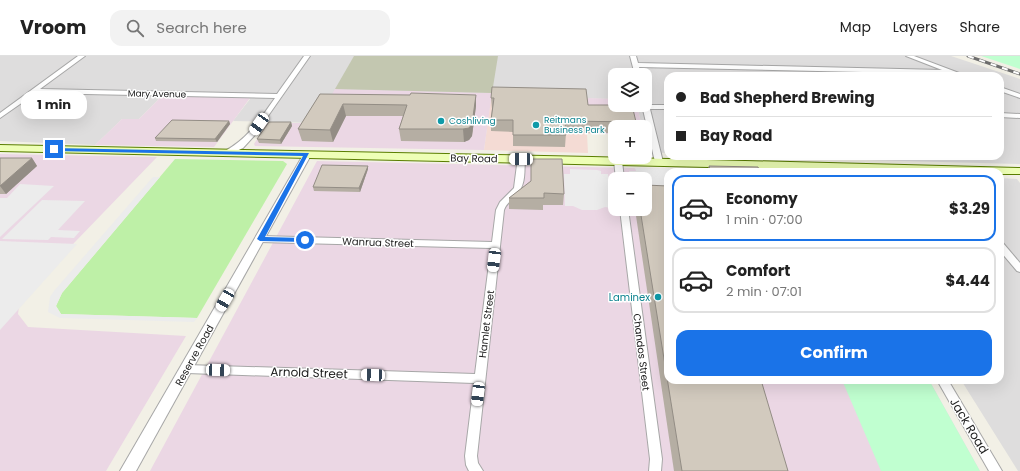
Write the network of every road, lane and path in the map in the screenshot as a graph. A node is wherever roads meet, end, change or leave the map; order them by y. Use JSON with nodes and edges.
{"nodes":[{"id":1,"x":82,"y":56,"type":"edge"},
{"id":2,"x":308,"y":56,"type":"edge"},
{"id":3,"x":634,"y":56,"type":"edge"},
{"id":4,"x":909,"y":56,"type":"edge"},
{"id":5,"x":636,"y":65,"type":"junction"},
{"id":6,"x":637,"y":68,"type":"edge"},
{"id":7,"x":953,"y":72,"type":"joint"},
{"id":8,"x":1004,"y":90,"type":"edge"},
{"id":9,"x":34,"y":91,"type":"junction"},
{"id":10,"x":279,"y":96,"type":"junction"},
{"id":11,"x":1020,"y":96,"type":"edge"},
{"id":12,"x":652,"y":106,"type":"edge"},
{"id":13,"x":664,"y":107,"type":"edge"},
{"id":14,"x":647,"y":112,"type":"edge"},
{"id":15,"x":0,"y":116,"type":"edge"},
{"id":16,"x":1004,"y":116,"type":"edge"},
{"id":17,"x":1020,"y":116,"type":"edge"},
{"id":18,"x":252,"y":135,"type":"junction"},
{"id":19,"x":0,"y":148,"type":"edge"},
{"id":20,"x":228,"y":153,"type":"junction"},
{"id":21,"x":248,"y":153,"type":"junction"},
{"id":22,"x":307,"y":154,"type":"junction"},
{"id":23,"x":521,"y":159,"type":"junction"},
{"id":24,"x":608,"y":161,"type":"edge"},
{"id":25,"x":652,"y":162,"type":"edge"},
{"id":26,"x":659,"y":162,"type":"junction"},
{"id":27,"x":796,"y":168,"type":"edge"},
{"id":28,"x":1004,"y":172,"type":"edge"},
{"id":29,"x":1020,"y":172,"type":"edge"},
{"id":30,"x":625,"y":216,"type":"edge"},
{"id":31,"x":260,"y":239,"type":"junction"},
{"id":32,"x":496,"y":245,"type":"junction"},
{"id":33,"x":1004,"y":251,"type":"edge"},
{"id":34,"x":1020,"y":269,"type":"edge"},
{"id":35,"x":187,"y":369,"type":"junction"},
{"id":36,"x":480,"y":379,"type":"junction"},
{"id":37,"x":944,"y":384,"type":"edge"},
{"id":38,"x":128,"y":471,"type":"edge"},
{"id":39,"x":477,"y":471,"type":"edge"},
{"id":40,"x":655,"y":471,"type":"edge"},
{"id":41,"x":996,"y":471,"type":"edge"}],
"edges":[{"from":1,"to":9,"type":"street"},
{"from":2,"to":10,"type":"street"},
{"from":3,"to":5,"type":"street"},
{"from":4,"to":7,"type":"street"},
{"from":5,"to":6,"type":"street"},
{"from":5,"to":7,"type":"street"},
{"from":8,"to":11,"type":"street"},
{"from":9,"to":10,"type":"street","name":"Mary Avenue"},
{"from":9,"to":15,"type":"street"},
{"from":10,"to":18,"type":"street"},
{"from":12,"to":13,"type":"street"},
{"from":14,"to":26,"type":"street"},
{"from":16,"to":17,"type":"street"},
{"from":18,"to":20,"type":"street"},
{"from":18,"to":21,"type":"street"},
{"from":19,"to":20,"type":"main road","name":"Bay Road"},
{"from":20,"to":21,"type":"main road","name":"Bay Road"},
{"from":21,"to":22,"type":"main road","name":"Bay Road"},
{"from":22,"to":23,"type":"main road","name":"Bay Road"},
{"from":22,"to":31,"type":"street","name":"Reserve Road"},
{"from":23,"to":24,"type":"main road","name":"Bay Road"},
{"from":23,"to":32,"type":"street","name":"Hamlet Street"},
{"from":25,"to":26,"type":"main road","name":"Bay Road"},
{"from":26,"to":27,"type":"main road","name":"Bay Road"},
{"from":28,"to":29,"type":"main road","name":"Bay Road"},
{"from":30,"to":40,"type":"street","name":"Chandos Street"},
{"from":31,"to":32,"type":"street","name":"Wanrua Street"},
{"from":31,"to":35,"type":"street","name":"Reserve Road"},
{"from":32,"to":36,"type":"street","name":"Hamlet Street"},
{"from":33,"to":34,"type":"street"},
{"from":35,"to":36,"type":"street","name":"Arnold Street"},
{"from":35,"to":38,"type":"street","name":"Reserve Road"},
{"from":36,"to":39,"type":"street","name":"Hamlet Street"},
{"from":37,"to":41,"type":"street","name":"Jack Road"}]}
